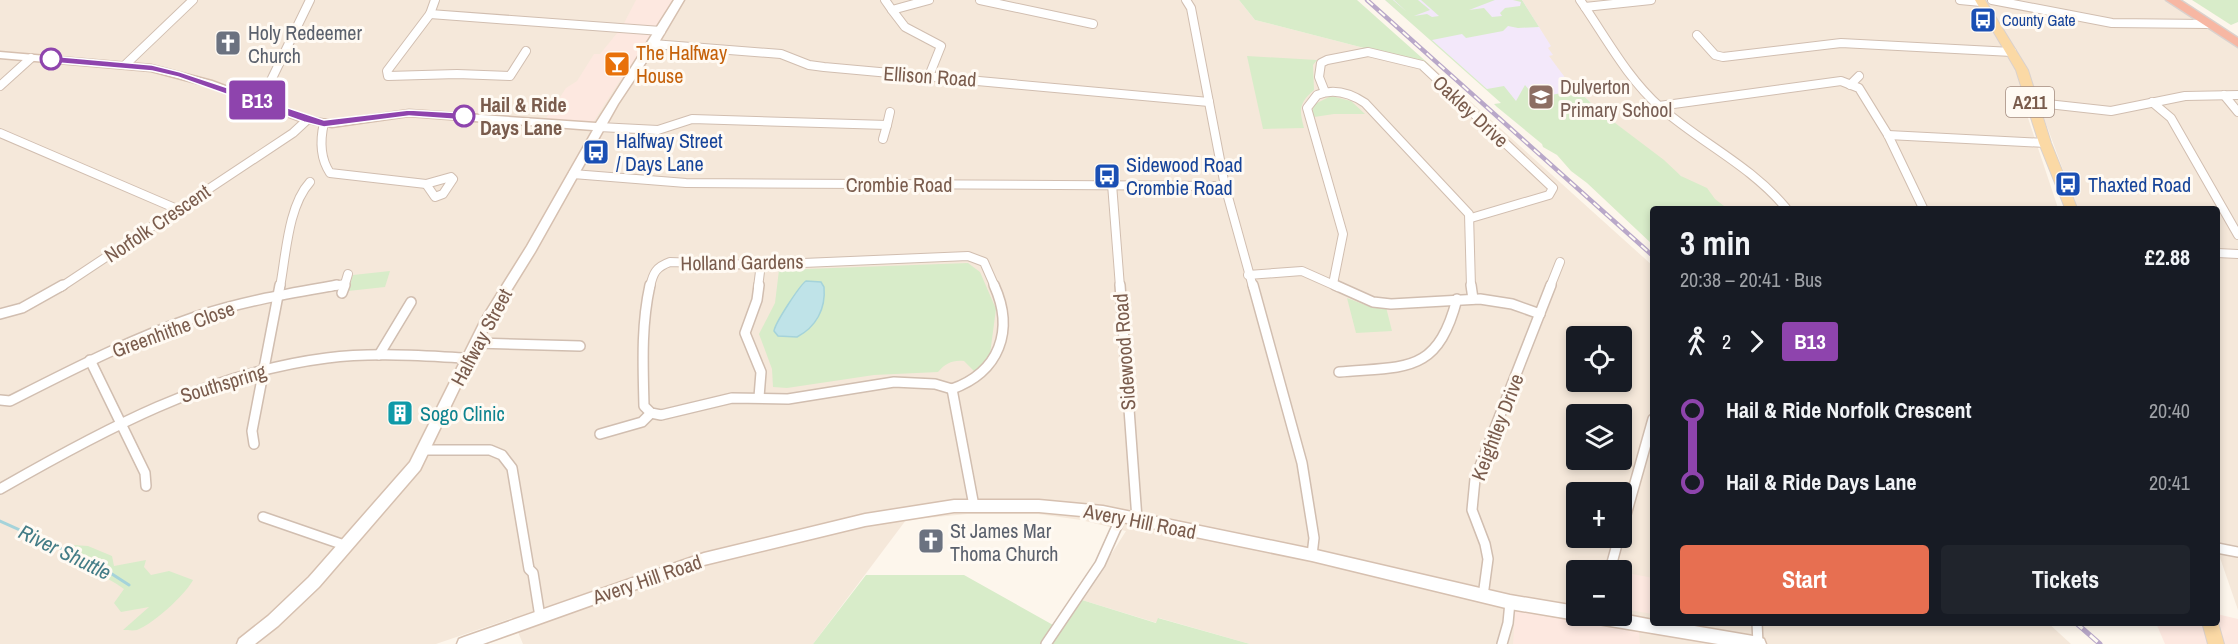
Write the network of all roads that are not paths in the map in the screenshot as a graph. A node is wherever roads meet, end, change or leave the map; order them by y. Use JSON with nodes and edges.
{"nodes":[{"id":1,"x":193,"y":0,"type":"edge"},
{"id":2,"x":310,"y":0,"type":"edge"},
{"id":3,"x":435,"y":0,"type":"edge"},
{"id":4,"x":679,"y":0,"type":"edge"},
{"id":5,"x":885,"y":0,"type":"edge"},
{"id":6,"x":929,"y":0,"type":"edge"},
{"id":7,"x":980,"y":0,"type":"edge"},
{"id":8,"x":1186,"y":0,"type":"edge"},
{"id":9,"x":1651,"y":0,"type":"edge"},
{"id":10,"x":1960,"y":0,"type":"edge"},
{"id":11,"x":2172,"y":0,"type":"edge"},
{"id":12,"x":2184,"y":0,"type":"edge"},
{"id":13,"x":1984,"y":1,"type":"edge"},
{"id":14,"x":1583,"y":3,"type":"edge"},
{"id":15,"x":892,"y":10,"type":"junction"},
{"id":16,"x":430,"y":14,"type":"junction"},
{"id":17,"x":2190,"y":18,"type":"junction"},
{"id":18,"x":1093,"y":24,"type":"dead end"},
{"id":19,"x":661,"y":32,"type":"junction"},
{"id":20,"x":1697,"y":35,"type":"dead end"},
{"id":21,"x":2238,"y":35,"type":"edge"},
{"id":22,"x":2238,"y":43,"type":"edge"},
{"id":23,"x":653,"y":44,"type":"junction"},
{"id":24,"x":526,"y":51,"type":"dead end"},
{"id":25,"x":2012,"y":52,"type":"junction"},
{"id":26,"x":0,"y":55,"type":"edge"},
{"id":27,"x":31,"y":58,"type":"junction"},
{"id":28,"x":125,"y":65,"type":"junction"},
{"id":29,"x":929,"y":76,"type":"junction"},
{"id":30,"x":1859,"y":76,"type":"dead end"},
{"id":31,"x":1850,"y":85,"type":"junction"},
{"id":32,"x":0,"y":86,"type":"edge"},
{"id":33,"x":1324,"y":92,"type":"junction"},
{"id":34,"x":2224,"y":95,"type":"junction"},
{"id":35,"x":2238,"y":95,"type":"edge"},
{"id":36,"x":261,"y":102,"type":"junction"},
{"id":37,"x":1209,"y":102,"type":"junction"},
{"id":38,"x":2030,"y":102,"type":"junction"},
{"id":39,"x":2152,"y":102,"type":"junction"},
{"id":40,"x":1659,"y":106,"type":"junction"},
{"id":41,"x":890,"y":111,"type":"dead end"},
{"id":42,"x":2238,"y":112,"type":"edge"},
{"id":43,"x":308,"y":120,"type":"junction"},
{"id":44,"x":324,"y":123,"type":"junction"},
{"id":45,"x":886,"y":125,"type":"junction"},
{"id":46,"x":599,"y":127,"type":"junction"},
{"id":47,"x":0,"y":133,"type":"edge"},
{"id":48,"x":1888,"y":135,"type":"junction"},
{"id":49,"x":883,"y":139,"type":"dead end"},
{"id":50,"x":2045,"y":143,"type":"junction"},
{"id":51,"x":573,"y":174,"type":"junction"},
{"id":52,"x":310,"y":182,"type":"dead end"},
{"id":53,"x":426,"y":184,"type":"dead end"},
{"id":54,"x":1112,"y":184,"type":"junction"},
{"id":55,"x":1225,"y":186,"type":"junction"},
{"id":56,"x":1784,"y":206,"type":"edge"},
{"id":57,"x":1922,"y":206,"type":"edge"},
{"id":58,"x":2070,"y":206,"type":"edge"},
{"id":59,"x":177,"y":209,"type":"junction"},
{"id":60,"x":1471,"y":218,"type":"junction"},
{"id":61,"x":2238,"y":235,"type":"edge"},
{"id":62,"x":2220,"y":253,"type":"edge"},
{"id":63,"x":2238,"y":254,"type":"edge"},
{"id":64,"x":1560,"y":262,"type":"dead end"},
{"id":65,"x":761,"y":264,"type":"junction"},
{"id":66,"x":348,"y":274,"type":"dead end"},
{"id":67,"x":1249,"y":277,"type":"junction"},
{"id":68,"x":345,"y":284,"type":"junction"},
{"id":69,"x":1333,"y":284,"type":"junction"},
{"id":70,"x":342,"y":293,"type":"dead end"},
{"id":71,"x":277,"y":294,"type":"junction"},
{"id":72,"x":1457,"y":299,"type":"junction"},
{"id":73,"x":1473,"y":299,"type":"junction"},
{"id":74,"x":411,"y":302,"type":"dead end"},
{"id":75,"x":0,"y":314,"type":"edge"},
{"id":76,"x":1540,"y":314,"type":"junction"},
{"id":77,"x":476,"y":343,"type":"junction"},
{"id":78,"x":580,"y":345,"type":"dead end"},
{"id":79,"x":379,"y":355,"type":"junction"},
{"id":80,"x":468,"y":357,"type":"junction"},
{"id":81,"x":90,"y":360,"type":"junction"},
{"id":82,"x":263,"y":369,"type":"junction"},
{"id":83,"x":1340,"y":372,"type":"dead end"},
{"id":84,"x":952,"y":389,"type":"junction"},
{"id":85,"x":759,"y":397,"type":"junction"},
{"id":86,"x":0,"y":400,"type":"edge"},
{"id":87,"x":651,"y":413,"type":"junction"},
{"id":88,"x":121,"y":423,"type":"junction"},
{"id":89,"x":1650,"y":430,"type":"edge"},
{"id":90,"x":600,"y":434,"type":"dead end"},
{"id":91,"x":254,"y":444,"type":"dead end"},
{"id":92,"x":424,"y":450,"type":"junction"},
{"id":93,"x":146,"y":486,"type":"dead end"},
{"id":94,"x":0,"y":489,"type":"edge"},
{"id":95,"x":1632,"y":494,"type":"edge"},
{"id":96,"x":974,"y":506,"type":"junction"},
{"id":97,"x":1122,"y":516,"type":"junction"},
{"id":98,"x":263,"y":517,"type":"dead end"},
{"id":99,"x":1137,"y":519,"type":"junction"},
{"id":100,"x":347,"y":546,"type":"junction"},
{"id":101,"x":2220,"y":549,"type":"edge"},
{"id":102,"x":2238,"y":552,"type":"edge"},
{"id":103,"x":1312,"y":555,"type":"junction"},
{"id":104,"x":1483,"y":596,"type":"junction"},
{"id":105,"x":1510,"y":602,"type":"junction"},
{"id":106,"x":1566,"y":611,"type":"edge"},
{"id":107,"x":540,"y":617,"type":"junction"},
{"id":108,"x":1632,"y":623,"type":"edge"},
{"id":109,"x":1650,"y":626,"type":"edge"},
{"id":110,"x":1652,"y":626,"type":"edge"},
{"id":111,"x":1757,"y":626,"type":"edge"},
{"id":112,"x":2211,"y":626,"type":"edge"},
{"id":113,"x":244,"y":644,"type":"edge"},
{"id":114,"x":464,"y":644,"type":"edge"},
{"id":115,"x":1046,"y":644,"type":"edge"},
{"id":116,"x":1502,"y":644,"type":"edge"},
{"id":117,"x":1759,"y":644,"type":"edge"},
{"id":118,"x":2216,"y":644,"type":"edge"}],
"edges":[{"from":1,"to":28,"type":"street"},
{"from":2,"to":36,"type":"street"},
{"from":3,"to":16,"type":"street"},
{"from":4,"to":19,"type":"street","name":"Halfway Street"},
{"from":5,"to":15,"type":"street"},
{"from":6,"to":15,"type":"street"},
{"from":7,"to":18,"type":"street"},
{"from":8,"to":37,"type":"street"},
{"from":9,"to":14,"type":"street"},
{"from":10,"to":13,"type":"street"},
{"from":11,"to":17,"type":"highway"},
{"from":12,"to":21,"type":"highway"},
{"from":13,"to":17,"type":"street"},
{"from":13,"to":25,"type":"main road","number":"A211"},
{"from":14,"to":40,"type":"street"},
{"from":15,"to":29,"type":"street"},
{"from":16,"to":19,"type":"street"},
{"from":16,"to":24,"type":"street"},
{"from":17,"to":22,"type":"highway"},
{"from":19,"to":23,"type":"street","name":"Halfway Street"},
{"from":20,"to":25,"type":"street"},
{"from":23,"to":29,"type":"street","name":"Ellison Road"},
{"from":23,"to":46,"type":"street","name":"Halfway Street"},
{"from":25,"to":38,"type":"main road","number":"A211"},
{"from":26,"to":27,"type":"street"},
{"from":27,"to":28,"type":"street"},
{"from":27,"to":32,"type":"street"},
{"from":28,"to":36,"type":"street"},
{"from":29,"to":37,"type":"street","name":"Ellison Road"},
{"from":30,"to":31,"type":"street"},
{"from":31,"to":40,"type":"street"},
{"from":31,"to":48,"type":"street"},
{"from":33,"to":60,"type":"street"},
{"from":33,"to":60,"type":"street","name":"Oakley Drive"},
{"from":33,"to":69,"type":"street"},
{"from":34,"to":35,"type":"street"},
{"from":34,"to":39,"type":"street"},
{"from":34,"to":42,"type":"street"},
{"from":36,"to":43,"type":"street"},
{"from":37,"to":55,"type":"street"},
{"from":38,"to":39,"type":"street"},
{"from":38,"to":50,"type":"main road","number":"A211"},
{"from":39,"to":61,"type":"street"},
{"from":40,"to":56,"type":"street"},
{"from":41,"to":45,"type":"street"},
{"from":43,"to":44,"type":"street"},
{"from":43,"to":59,"type":"street","name":"Norfolk Crescent"},
{"from":44,"to":46,"type":"street"},
{"from":44,"to":53,"type":"street"},
{"from":45,"to":46,"type":"street"},
{"from":45,"to":49,"type":"street"},
{"from":46,"to":51,"type":"street","name":"Halfway Street"},
{"from":47,"to":59,"type":"street"},
{"from":48,"to":50,"type":"street"},
{"from":48,"to":57,"type":"street"},
{"from":50,"to":58,"type":"main road","number":"A211"},
{"from":51,"to":54,"type":"street","name":"Crombie Road"},
{"from":51,"to":77,"type":"street","name":"Halfway Street"},
{"from":52,"to":71,"type":"street"},
{"from":54,"to":55,"type":"street","name":"Crombie Road"},
{"from":54,"to":99,"type":"street","name":"Sidewood Road"},
{"from":55,"to":67,"type":"street"},
{"from":59,"to":75,"type":"street","name":"Norfolk Crescent"},
{"from":60,"to":73,"type":"street"},
{"from":62,"to":63,"type":"street"},
{"from":64,"to":76,"type":"street","name":"Keightley Drive"},
{"from":65,"to":84,"type":"street","name":"Holland Gardens"},
{"from":65,"to":85,"type":"street"},
{"from":65,"to":87,"type":"street","name":"Holland Gardens"},
{"from":66,"to":68,"type":"street"},
{"from":67,"to":69,"type":"street"},
{"from":67,"to":103,"type":"street"},
{"from":68,"to":70,"type":"street"},
{"from":68,"to":71,"type":"street","name":"Greenhithe Close"},
{"from":69,"to":72,"type":"street"},
{"from":71,"to":81,"type":"street","name":"Greenhithe Close"},
{"from":71,"to":82,"type":"street"},
{"from":72,"to":73,"type":"street"},
{"from":72,"to":83,"type":"street"},
{"from":73,"to":76,"type":"street"},
{"from":74,"to":79,"type":"street"},
{"from":76,"to":104,"type":"street","name":"Keightley Drive"},
{"from":77,"to":78,"type":"street"},
{"from":77,"to":80,"type":"street","name":"Halfway Street"},
{"from":79,"to":80,"type":"street","name":"Southspring"},
{"from":79,"to":82,"type":"street","name":"Southspring"},
{"from":80,"to":92,"type":"street","name":"Halfway Street"},
{"from":81,"to":86,"type":"street","name":"Greenhithe Close"},
{"from":81,"to":88,"type":"street"},
{"from":82,"to":88,"type":"street","name":"Southspring"},
{"from":82,"to":91,"type":"street"},
{"from":84,"to":85,"type":"street"},
{"from":84,"to":96,"type":"street"},
{"from":85,"to":87,"type":"street"},
{"from":87,"to":90,"type":"street"},
{"from":88,"to":93,"type":"street"},
{"from":88,"to":94,"type":"street","name":"Southspring"},
{"from":89,"to":95,"type":"street"},
{"from":92,"to":100,"type":"street","name":"Halfway Street"},
{"from":92,"to":107,"type":"street"},
{"from":96,"to":97,"type":"street","name":"Avery Hill Road"},
{"from":96,"to":107,"type":"street","name":"Avery Hill Road"},
{"from":97,"to":99,"type":"street","name":"Avery Hill Road"},
{"from":97,"to":115,"type":"street"},
{"from":98,"to":100,"type":"street"},
{"from":99,"to":103,"type":"street","name":"Avery Hill Road"},
{"from":100,"to":113,"type":"street","name":"Halfway Street"},
{"from":101,"to":102,"type":"street"},
{"from":103,"to":104,"type":"street","name":"Avery Hill Road"},
{"from":104,"to":105,"type":"street","name":"Avery Hill Road"},
{"from":105,"to":106,"type":"street","name":"Avery Hill Road"},
{"from":105,"to":116,"type":"street"},
{"from":107,"to":114,"type":"street","name":"Avery Hill Road"},
{"from":108,"to":109,"type":"street"},
{"from":110,"to":117,"type":"street"},
{"from":111,"to":117,"type":"street"},
{"from":112,"to":118,"type":"main road"}]}
